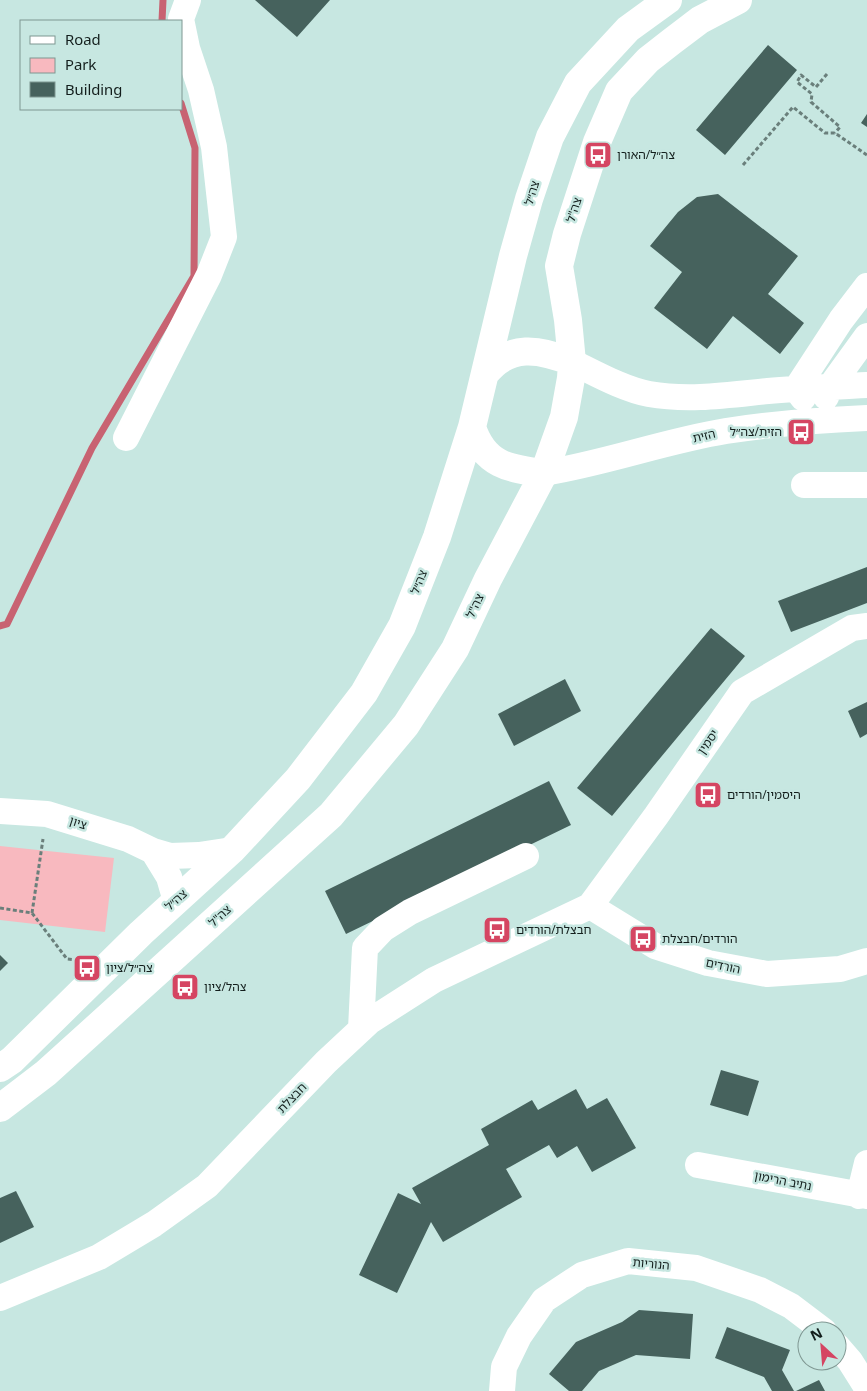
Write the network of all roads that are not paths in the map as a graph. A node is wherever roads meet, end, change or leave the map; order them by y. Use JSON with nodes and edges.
{"nodes":[{"id":1,"x":188,"y":0,"type":"edge"},
{"id":2,"x":668,"y":0,"type":"edge"},
{"id":3,"x":738,"y":0,"type":"edge"},
{"id":4,"x":867,"y":286,"type":"edge"},
{"id":5,"x":867,"y":336,"type":"edge"},
{"id":6,"x":572,"y":362,"type":"junction"},
{"id":7,"x":485,"y":374,"type":"junction"},
{"id":8,"x":867,"y":385,"type":"edge"},
{"id":9,"x":830,"y":387,"type":"junction"},
{"id":10,"x":796,"y":388,"type":"junction"},
{"id":11,"x":867,"y":418,"type":"edge"},
{"id":12,"x":818,"y":422,"type":"junction"},
{"id":13,"x":472,"y":427,"type":"junction"},
{"id":14,"x":126,"y":438,"type":"dead end"},
{"id":15,"x":544,"y":473,"type":"junction"},
{"id":16,"x":804,"y":485,"type":"dead end"},
{"id":17,"x":867,"y":485,"type":"edge"},
{"id":18,"x":867,"y":626,"type":"edge"},
{"id":19,"x":0,"y":811,"type":"edge"},
{"id":20,"x":232,"y":850,"type":"junction"},
{"id":21,"x":153,"y":851,"type":"junction"},
{"id":22,"x":526,"y":856,"type":"dead end"},
{"id":23,"x":176,"y":901,"type":"junction"},
{"id":24,"x":590,"y":906,"type":"junction"},
{"id":25,"x":867,"y":961,"type":"edge"},
{"id":26,"x":362,"y":1029,"type":"junction"},
{"id":27,"x":0,"y":1068,"type":"edge"},
{"id":28,"x":0,"y":1108,"type":"edge"},
{"id":29,"x":698,"y":1164,"type":"dead end"},
{"id":30,"x":867,"y":1164,"type":"edge"},
{"id":31,"x":863,"y":1196,"type":"edge"},
{"id":32,"x":0,"y":1298,"type":"edge"},
{"id":33,"x":810,"y":1321,"type":"edge"},
{"id":34,"x":847,"y":1358,"type":"edge"},
{"id":35,"x":867,"y":1388,"type":"edge"},
{"id":36,"x":502,"y":1391,"type":"edge"}],
"edges":[{"from":1,"to":14,"type":"street"},
{"from":2,"to":7,"type":"main road","name":"צה״ל"},
{"from":3,"to":6,"type":"main road","name":"צה\"ל"},
{"from":4,"to":10,"type":"street"},
{"from":5,"to":9,"type":"street"},
{"from":6,"to":7,"type":"main road"},
{"from":6,"to":10,"type":"street"},
{"from":6,"to":15,"type":"main road","name":"צה\"ל"},
{"from":7,"to":13,"type":"main road","name":"צה״ל"},
{"from":8,"to":9,"type":"street"},
{"from":9,"to":10,"type":"street"},
{"from":9,"to":12,"type":"street"},
{"from":10,"to":12,"type":"street"},
{"from":11,"to":12,"type":"street","name":"הזית"},
{"from":12,"to":15,"type":"street","name":"הזית"},
{"from":13,"to":15,"type":"main road"},
{"from":13,"to":20,"type":"main road","name":"צה״ל"},
{"from":15,"to":28,"type":"main road","name":"צה\"ל"},
{"from":16,"to":17,"type":"street"},
{"from":18,"to":24,"type":"street","name":"יסמין"},
{"from":19,"to":21,"type":"street","name":"ציון"},
{"from":20,"to":21,"type":"street","name":"ציון"},
{"from":20,"to":23,"type":"main road","name":"צה״ל"},
{"from":21,"to":23,"type":"street"},
{"from":22,"to":26,"type":"street"},
{"from":23,"to":27,"type":"main road","name":"צה״ל"},
{"from":24,"to":25,"type":"street","name":"הורדים"},
{"from":24,"to":26,"type":"street","name":"חבצלת"},
{"from":26,"to":32,"type":"street","name":"חבצלת"},
{"from":29,"to":31,"type":"street","name":"נתיב הרימון"},
{"from":30,"to":31,"type":"street"},
{"from":33,"to":36,"type":"street","name":"הנוריות"},
{"from":34,"to":35,"type":"street"}]}
